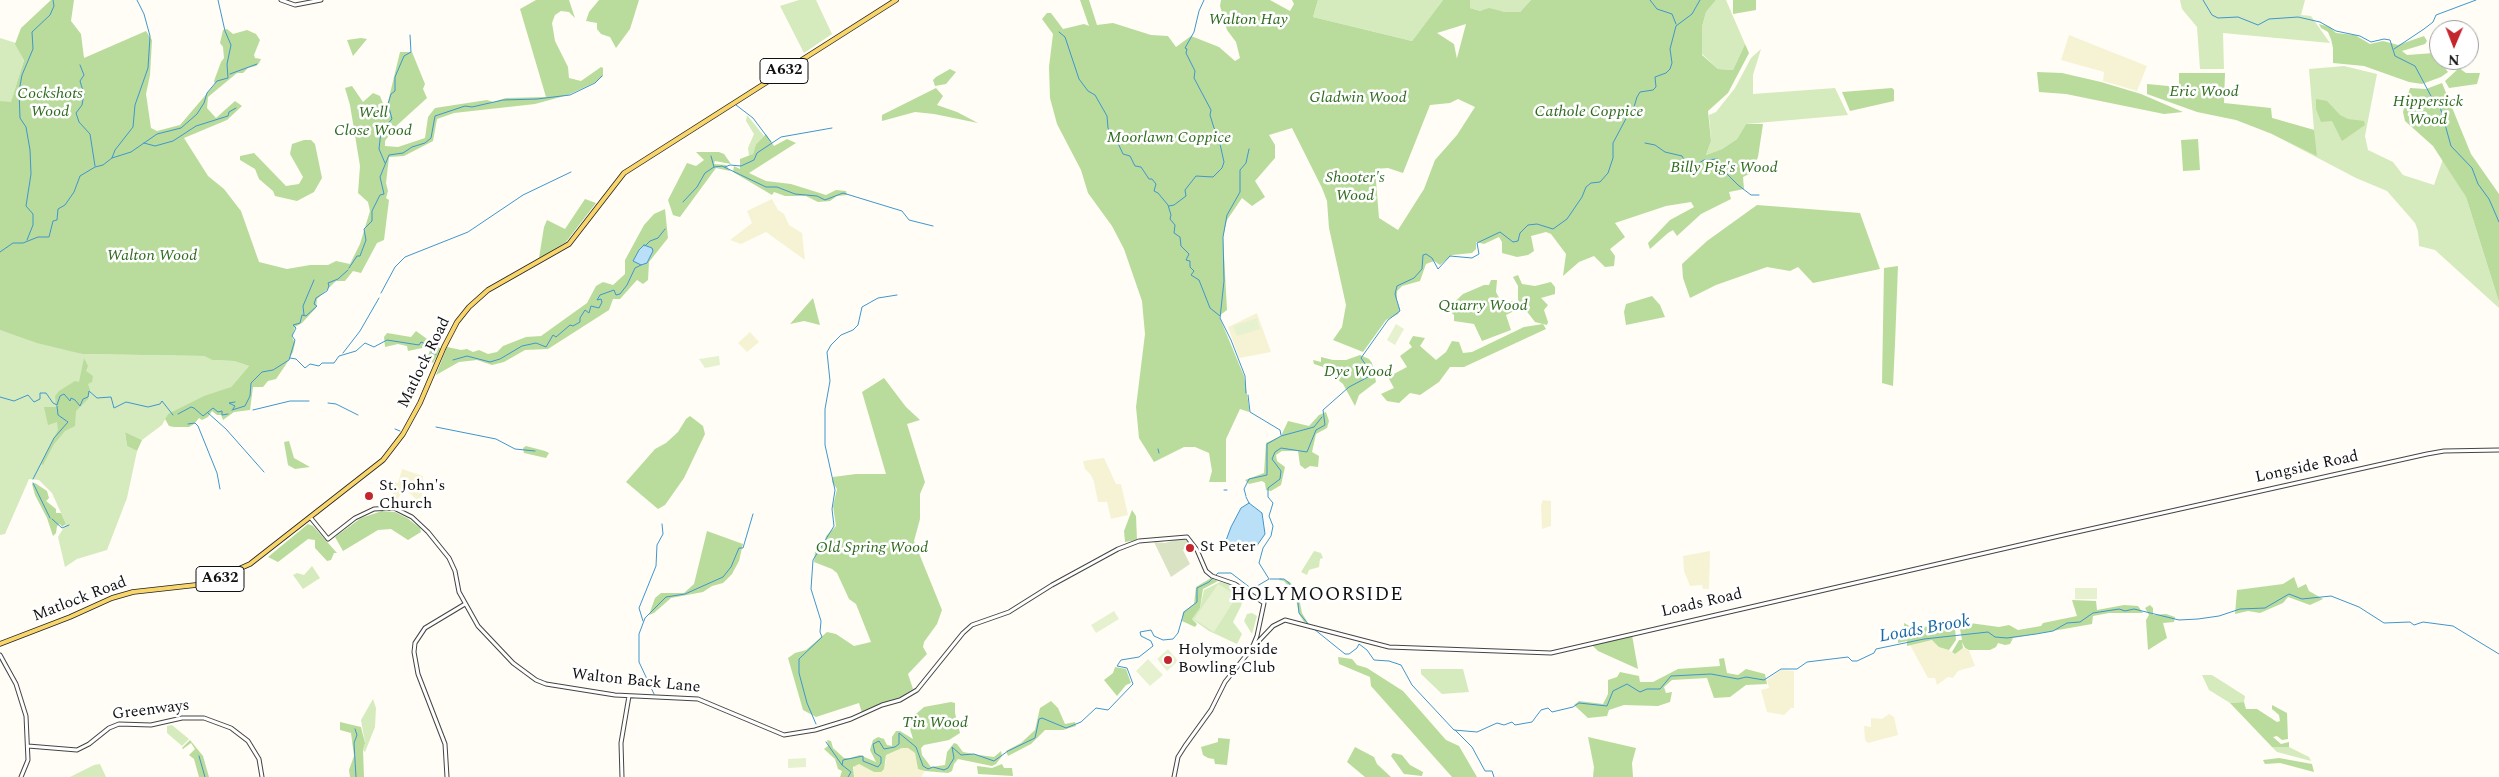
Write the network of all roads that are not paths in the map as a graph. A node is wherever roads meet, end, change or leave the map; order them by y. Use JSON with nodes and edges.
{"nodes":[{"id":1,"x":280,"y":0,"type":"edge"},
{"id":2,"x":321,"y":0,"type":"edge"},
{"id":3,"x":896,"y":0,"type":"edge"},
{"id":4,"x":2499,"y":450,"type":"edge"},
{"id":5,"x":310,"y":516,"type":"junction"},
{"id":6,"x":2122,"y":522,"type":"joint"},
{"id":7,"x":465,"y":604,"type":"junction"},
{"id":8,"x":0,"y":644,"type":"edge"},
{"id":9,"x":1252,"y":648,"type":"junction"},
{"id":10,"x":0,"y":655,"type":"edge"},
{"id":11,"x":629,"y":696,"type":"junction"},
{"id":12,"x":28,"y":746,"type":"junction"},
{"id":13,"x":21,"y":777,"type":"edge"},
{"id":14,"x":262,"y":777,"type":"edge"},
{"id":15,"x":447,"y":777,"type":"edge"},
{"id":16,"x":622,"y":777,"type":"edge"},
{"id":17,"x":1174,"y":777,"type":"edge"}],
"edges":[{"from":1,"to":2,"type":"street"},
{"from":3,"to":5,"type":"main road","name":"Matlock Road","number":"A632"},
{"from":4,"to":6,"type":"street","name":"Longside Road"},
{"from":5,"to":7,"type":"street","name":"Walton Back Lane"},
{"from":5,"to":8,"type":"main road","name":"Matlock Road","number":"A632"},
{"from":6,"to":9,"type":"street","name":"Loads Road"},
{"from":7,"to":11,"type":"street","name":"Walton Back Lane"},
{"from":7,"to":15,"type":"street"},
{"from":9,"to":11,"type":"street","name":"Walton Back Lane"},
{"from":9,"to":17,"type":"street"},
{"from":10,"to":12,"type":"street"},
{"from":11,"to":16,"type":"street"},
{"from":12,"to":13,"type":"street"},
{"from":12,"to":14,"type":"street","name":"Greenways"}]}
